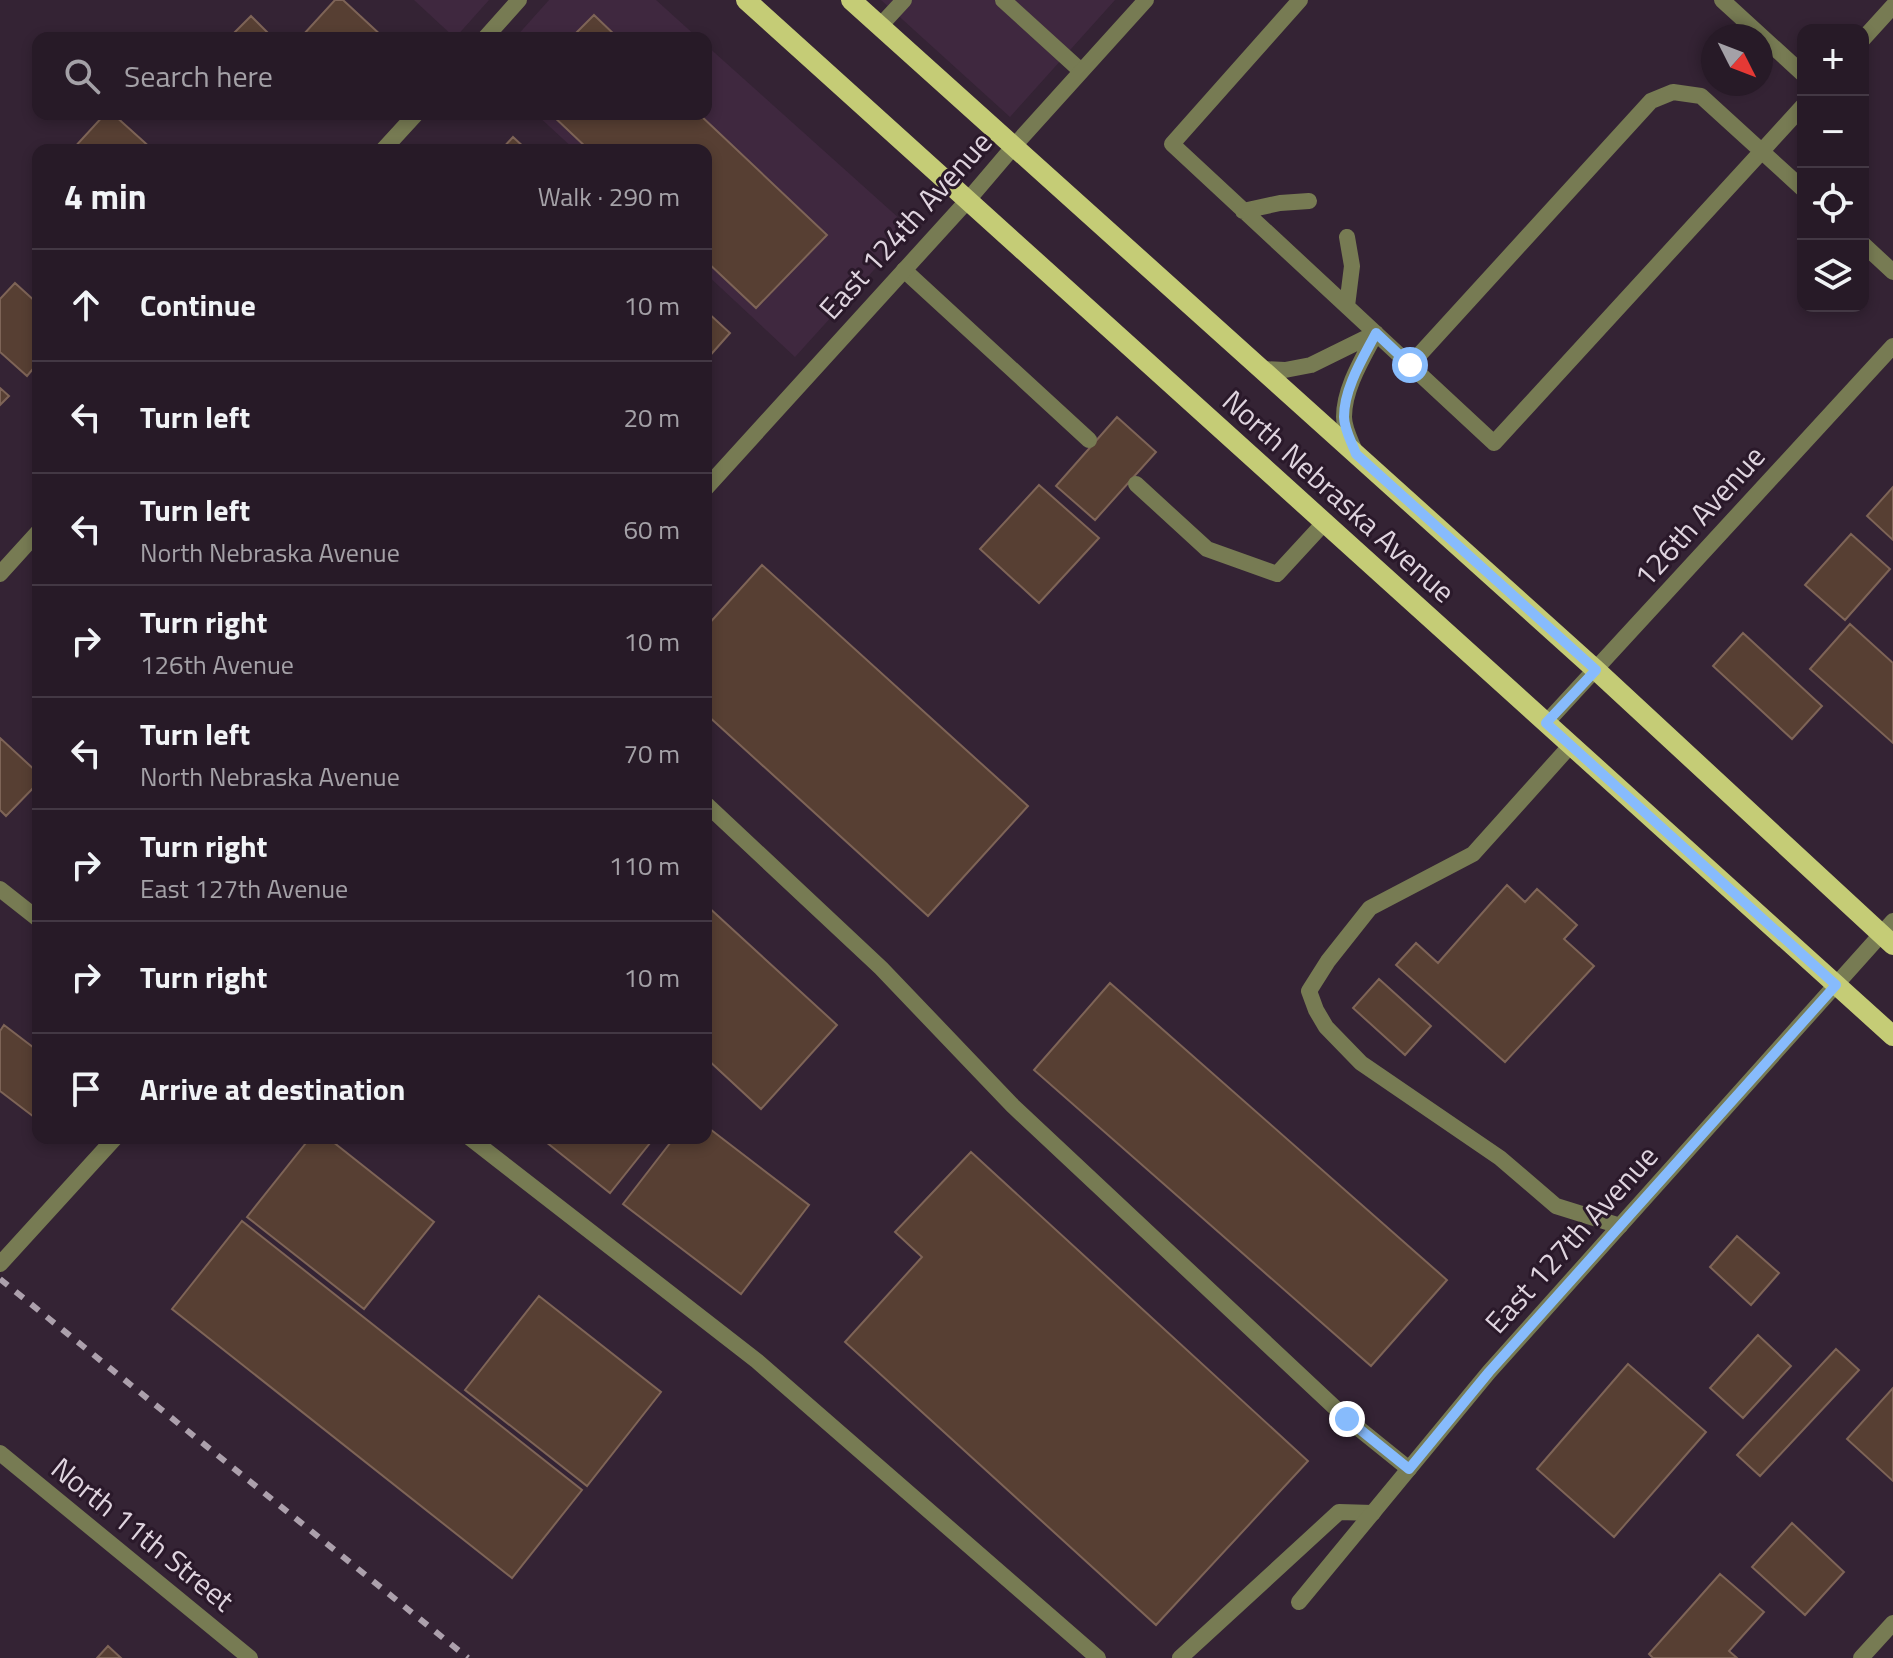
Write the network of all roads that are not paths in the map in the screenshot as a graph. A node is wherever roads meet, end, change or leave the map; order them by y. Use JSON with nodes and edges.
{"nodes":[{"id":1,"x":519,"y":0,"type":"edge"},
{"id":2,"x":746,"y":0,"type":"edge"},
{"id":3,"x":851,"y":0,"type":"edge"},
{"id":4,"x":904,"y":0,"type":"edge"},
{"id":5,"x":1003,"y":0,"type":"edge"},
{"id":6,"x":1146,"y":0,"type":"edge"},
{"id":7,"x":1300,"y":0,"type":"edge"},
{"id":8,"x":1722,"y":0,"type":"edge"},
{"id":9,"x":1893,"y":6,"type":"edge"},
{"id":10,"x":880,"y":26,"type":"junction"},
{"id":11,"x":490,"y":32,"type":"edge"},
{"id":12,"x":1869,"y":32,"type":"edge"},
{"id":13,"x":1797,"y":69,"type":"edge"},
{"id":14,"x":1081,"y":71,"type":"junction"},
{"id":15,"x":1797,"y":113,"type":"edge"},
{"id":16,"x":410,"y":120,"type":"edge"},
{"id":17,"x":388,"y":144,"type":"edge"},
{"id":18,"x":1014,"y":146,"type":"junction"},
{"id":19,"x":1762,"y":151,"type":"junction"},
{"id":20,"x":1797,"y":183,"type":"edge"},
{"id":21,"x":968,"y":200,"type":"junction"},
{"id":22,"x":1309,"y":201,"type":"dead end"},
{"id":23,"x":1243,"y":211,"type":"junction"},
{"id":24,"x":1347,"y":237,"type":"dead end"},
{"id":25,"x":1869,"y":250,"type":"edge"},
{"id":26,"x":904,"y":270,"type":"junction"},
{"id":27,"x":1893,"y":272,"type":"edge"},
{"id":28,"x":1347,"y":306,"type":"junction"},
{"id":29,"x":1376,"y":333,"type":"junction"},
{"id":30,"x":1893,"y":346,"type":"edge"},
{"id":31,"x":1410,"y":365,"type":"junction"},
{"id":32,"x":1262,"y":369,"type":"junction"},
{"id":33,"x":1089,"y":440,"type":"dead end"},
{"id":34,"x":1356,"y":454,"type":"junction"},
{"id":35,"x":712,"y":481,"type":"edge"},
{"id":36,"x":1136,"y":484,"type":"dead end"},
{"id":37,"x":1324,"y":523,"type":"junction"},
{"id":38,"x":32,"y":539,"type":"edge"},
{"id":39,"x":0,"y":574,"type":"edge"},
{"id":40,"x":1596,"y":670,"type":"junction"},
{"id":41,"x":1546,"y":723,"type":"junction"},
{"id":42,"x":1570,"y":746,"type":"junction"},
{"id":43,"x":712,"y":810,"type":"edge"},
{"id":44,"x":0,"y":889,"type":"edge"},
{"id":45,"x":32,"y":914,"type":"edge"},
{"id":46,"x":1889,"y":933,"type":"edge"},
{"id":47,"x":1836,"y":985,"type":"junction"},
{"id":48,"x":1893,"y":1036,"type":"edge"},
{"id":49,"x":110,"y":1144,"type":"edge"},
{"id":50,"x":478,"y":1144,"type":"edge"},
{"id":51,"x":1620,"y":1226,"type":"junction"},
{"id":52,"x":0,"y":1264,"type":"edge"},
{"id":53,"x":0,"y":1453,"type":"edge"},
{"id":54,"x":1409,"y":1469,"type":"junction"},
{"id":55,"x":1373,"y":1513,"type":"junction"},
{"id":56,"x":1299,"y":1602,"type":"dead end"},
{"id":57,"x":1893,"y":1623,"type":"edge"},
{"id":58,"x":248,"y":1657,"type":"edge"},
{"id":59,"x":1098,"y":1658,"type":"edge"},
{"id":60,"x":1180,"y":1658,"type":"edge"},
{"id":61,"x":1861,"y":1658,"type":"edge"}],
"edges":[{"from":1,"to":11,"type":"street"},
{"from":2,"to":21,"type":"main road","name":"North Nebraska Avenue"},
{"from":3,"to":10,"type":"main road","name":"North Nebraska Avenue"},
{"from":4,"to":10,"type":"street"},
{"from":5,"to":14,"type":"street"},
{"from":6,"to":14,"type":"street","name":"East 124th Avenue"},
{"from":7,"to":23,"type":"street"},
{"from":8,"to":13,"type":"street"},
{"from":9,"to":12,"type":"street"},
{"from":10,"to":18,"type":"main road","name":"North Nebraska Avenue"},
{"from":14,"to":18,"type":"street","name":"East 124th Avenue"},
{"from":15,"to":19,"type":"street"},
{"from":16,"to":17,"type":"street"},
{"from":18,"to":21,"type":"street","name":"East 124th Avenue"},
{"from":18,"to":32,"type":"main road","name":"North Nebraska Avenue"},
{"from":19,"to":20,"type":"street"},
{"from":19,"to":31,"type":"street"},
{"from":19,"to":31,"type":"street"},
{"from":21,"to":26,"type":"street","name":"East 124th Avenue"},
{"from":21,"to":37,"type":"main road","name":"North Nebraska Avenue"},
{"from":22,"to":23,"type":"street"},
{"from":23,"to":28,"type":"street"},
{"from":24,"to":28,"type":"street"},
{"from":25,"to":27,"type":"street"},
{"from":26,"to":33,"type":"street"},
{"from":26,"to":35,"type":"street","name":"East 124th Avenue"},
{"from":28,"to":29,"type":"street"},
{"from":29,"to":31,"type":"street"},
{"from":29,"to":32,"type":"street"},
{"from":29,"to":34,"type":"street"},
{"from":30,"to":40,"type":"street","name":"126th Avenue"},
{"from":32,"to":34,"type":"main road","name":"North Nebraska Avenue"},
{"from":34,"to":40,"type":"main road","name":"North Nebraska Avenue"},
{"from":36,"to":37,"type":"street"},
{"from":37,"to":41,"type":"main road","name":"North Nebraska Avenue"},
{"from":38,"to":39,"type":"street"},
{"from":40,"to":41,"type":"street","name":"126th Avenue"},
{"from":40,"to":46,"type":"main road","name":"North Nebraska Avenue"},
{"from":41,"to":42,"type":"main road","name":"North Nebraska Avenue"},
{"from":42,"to":47,"type":"main road","name":"North Nebraska Avenue"},
{"from":42,"to":51,"type":"street"},
{"from":43,"to":54,"type":"street"},
{"from":44,"to":45,"type":"street"},
{"from":46,"to":47,"type":"street","name":"East 127th Avenue"},
{"from":47,"to":48,"type":"main road","name":"North Nebraska Avenue"},
{"from":47,"to":51,"type":"street","name":"East 127th Avenue"},
{"from":49,"to":52,"type":"street"},
{"from":50,"to":59,"type":"street"},
{"from":51,"to":54,"type":"street","name":"East 127th Avenue"},
{"from":53,"to":58,"type":"street","name":"North 11th Street"},
{"from":54,"to":55,"type":"street","name":"East 127th Avenue"},
{"from":55,"to":56,"type":"street","name":"East 127th Avenue"},
{"from":55,"to":60,"type":"street"},
{"from":57,"to":61,"type":"street"}]}
